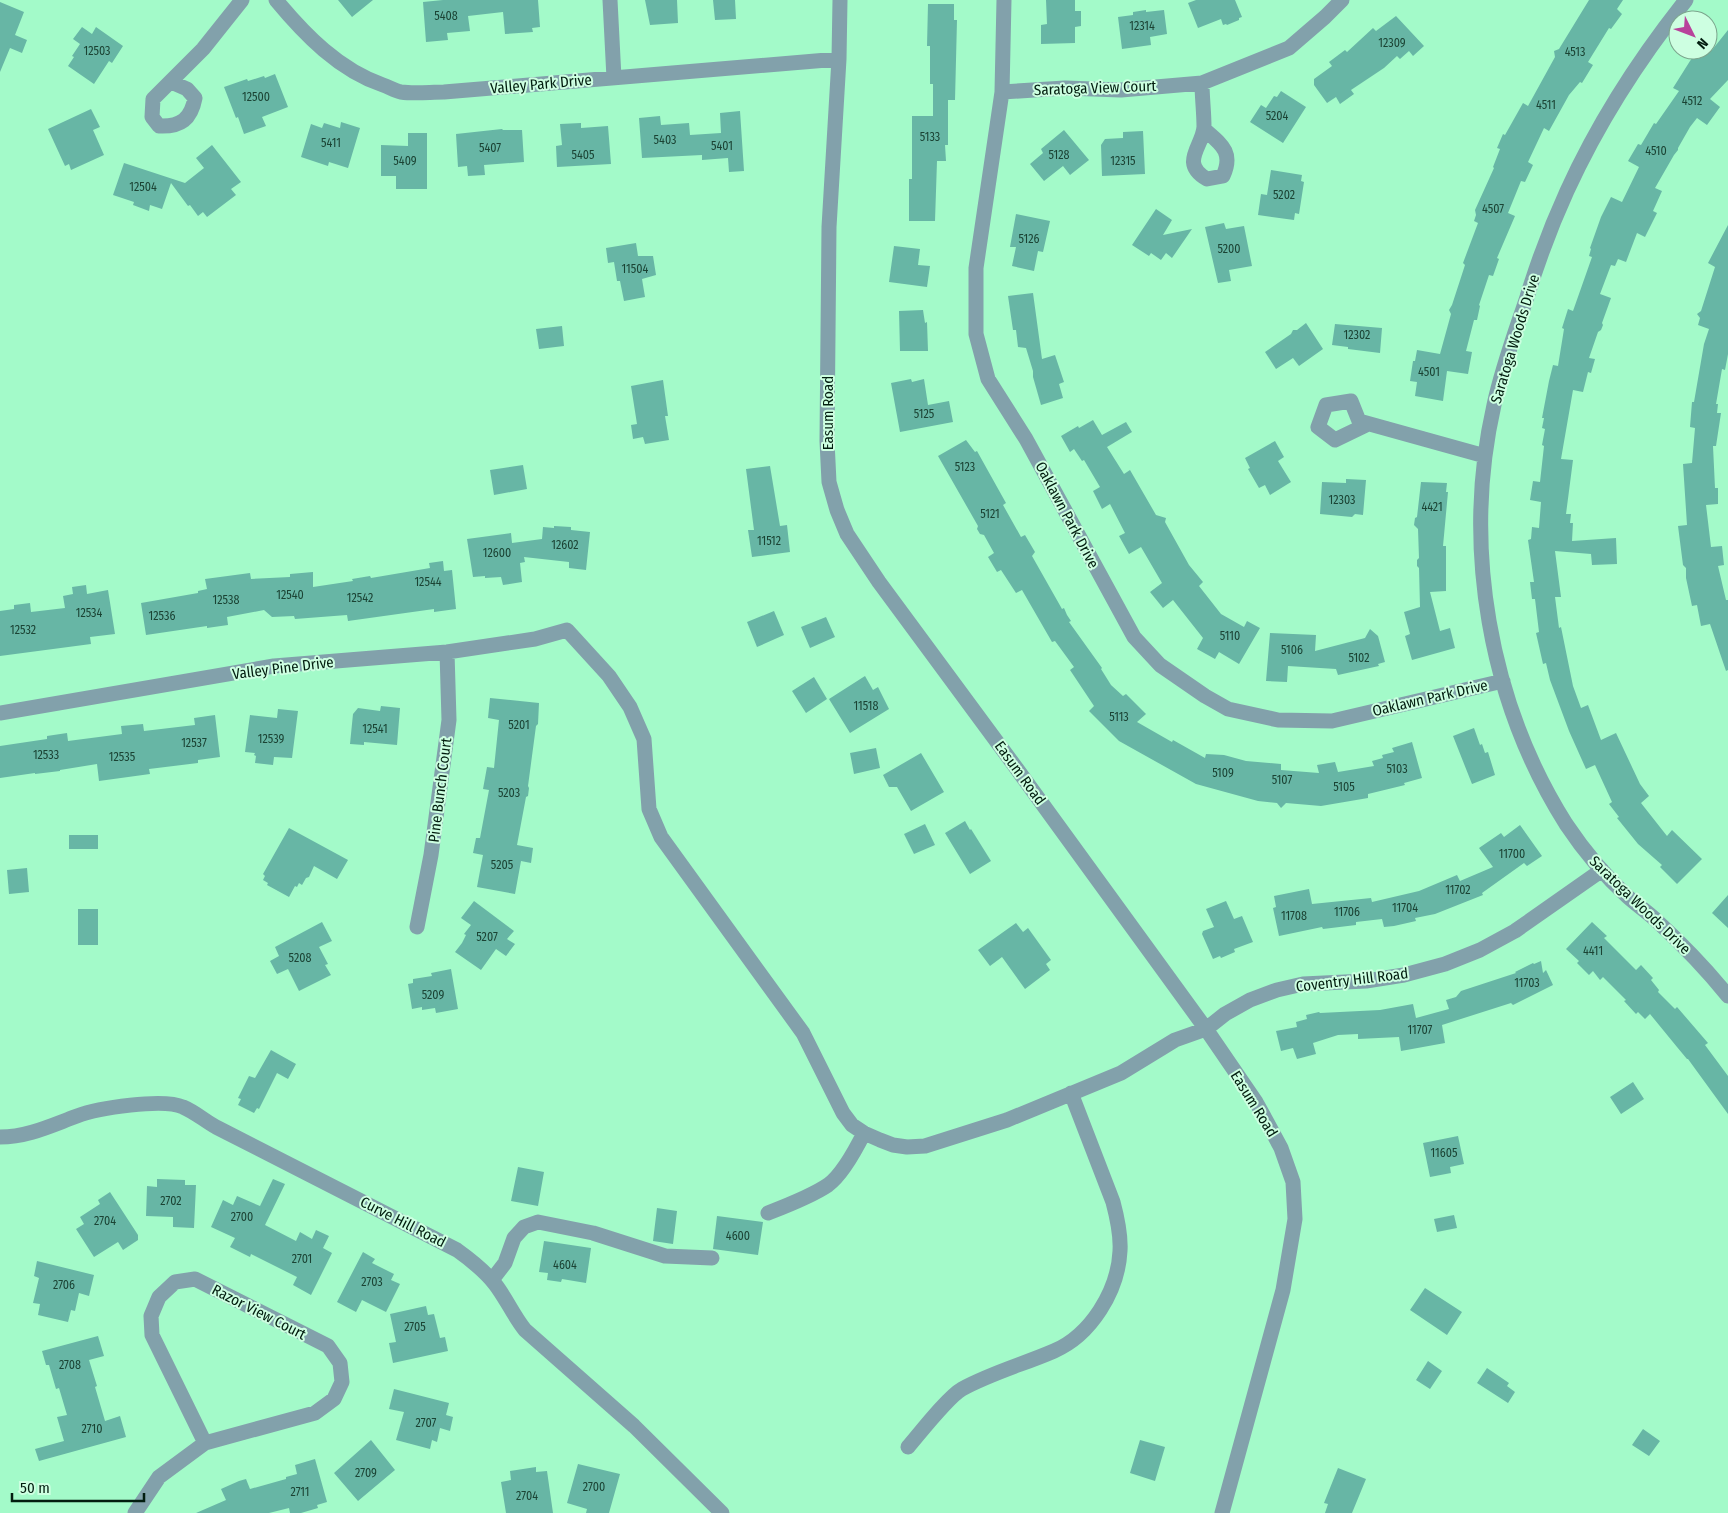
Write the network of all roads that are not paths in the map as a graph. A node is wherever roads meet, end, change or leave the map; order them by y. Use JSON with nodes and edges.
{"nodes":[{"id":1,"x":242,"y":0,"type":"edge"},
{"id":2,"x":276,"y":0,"type":"edge"},
{"id":3,"x":610,"y":0,"type":"edge"},
{"id":4,"x":840,"y":0,"type":"edge"},
{"id":5,"x":1004,"y":0,"type":"edge"},
{"id":6,"x":1342,"y":0,"type":"edge"},
{"id":7,"x":1686,"y":0,"type":"edge"},
{"id":8,"x":838,"y":60,"type":"junction"},
{"id":9,"x":614,"y":78,"type":"junction"},
{"id":10,"x":171,"y":82,"type":"dead end"},
{"id":11,"x":1202,"y":83,"type":"junction"},
{"id":12,"x":1002,"y":92,"type":"junction"},
{"id":13,"x":1204,"y":129,"type":"dead end"},
{"id":14,"x":1366,"y":425,"type":"dead end"},
{"id":15,"x":1485,"y":456,"type":"junction"},
{"id":16,"x":447,"y":652,"type":"junction"},
{"id":17,"x":1503,"y":681,"type":"junction"},
{"id":18,"x":0,"y":712,"type":"edge"},
{"id":19,"x":1602,"y":870,"type":"junction"},
{"id":20,"x":417,"y":927,"type":"dead end"},
{"id":21,"x":1725,"y":987,"type":"edge"},
{"id":22,"x":1206,"y":1029,"type":"junction"},
{"id":23,"x":1071,"y":1093,"type":"junction"},
{"id":24,"x":864,"y":1133,"type":"junction"},
{"id":25,"x":0,"y":1137,"type":"edge"},
{"id":26,"x":768,"y":1213,"type":"dead end"},
{"id":27,"x":712,"y":1258,"type":"dead end"},
{"id":28,"x":492,"y":1280,"type":"junction"},
{"id":29,"x":205,"y":1443,"type":"junction"},
{"id":30,"x":908,"y":1447,"type":"dead end"},
{"id":31,"x":135,"y":1513,"type":"edge"},
{"id":32,"x":722,"y":1513,"type":"edge"},
{"id":33,"x":1222,"y":1513,"type":"edge"}],
"edges":[{"from":1,"to":10,"type":"street"},
{"from":2,"to":9,"type":"street","name":"Valley Park Drive"},
{"from":3,"to":9,"type":"street"},
{"from":4,"to":8,"type":"street","name":"Easum Road"},
{"from":5,"to":12,"type":"street","name":"Oaklawn Park Drive"},
{"from":6,"to":11,"type":"street","name":"Saratoga View Court"},
{"from":7,"to":15,"type":"street","name":"Saratoga Woods Drive"},
{"from":8,"to":9,"type":"street","name":"Valley Park Drive"},
{"from":8,"to":22,"type":"street","name":"Easum Road"},
{"from":11,"to":12,"type":"street","name":"Saratoga View Court"},
{"from":11,"to":13,"type":"street"},
{"from":12,"to":17,"type":"street","name":"Oaklawn Park Drive"},
{"from":14,"to":15,"type":"street"},
{"from":15,"to":17,"type":"street","name":"Saratoga Woods Drive"},
{"from":16,"to":18,"type":"street","name":"Valley Pine Drive"},
{"from":16,"to":20,"type":"street","name":"Pine Bunch Court"},
{"from":16,"to":24,"type":"street","name":"Valley Pine Drive"},
{"from":17,"to":19,"type":"street","name":"Saratoga Woods Drive"},
{"from":19,"to":21,"type":"street","name":"Saratoga Woods Drive"},
{"from":19,"to":22,"type":"street","name":"Coventry Hill Road"},
{"from":22,"to":23,"type":"street","name":"Coventry Hill Road"},
{"from":22,"to":33,"type":"street","name":"Easum Road"},
{"from":23,"to":24,"type":"street","name":"Coventry Hill Road"},
{"from":23,"to":30,"type":"street"},
{"from":24,"to":26,"type":"street"},
{"from":25,"to":28,"type":"street","name":"Curve Hill Road"},
{"from":27,"to":28,"type":"street"},
{"from":28,"to":32,"type":"street","name":"Curve Hill Road"},
{"from":29,"to":29,"type":"street","name":"Razor View Court"},
{"from":29,"to":31,"type":"street","name":"Razor View Court"}]}
